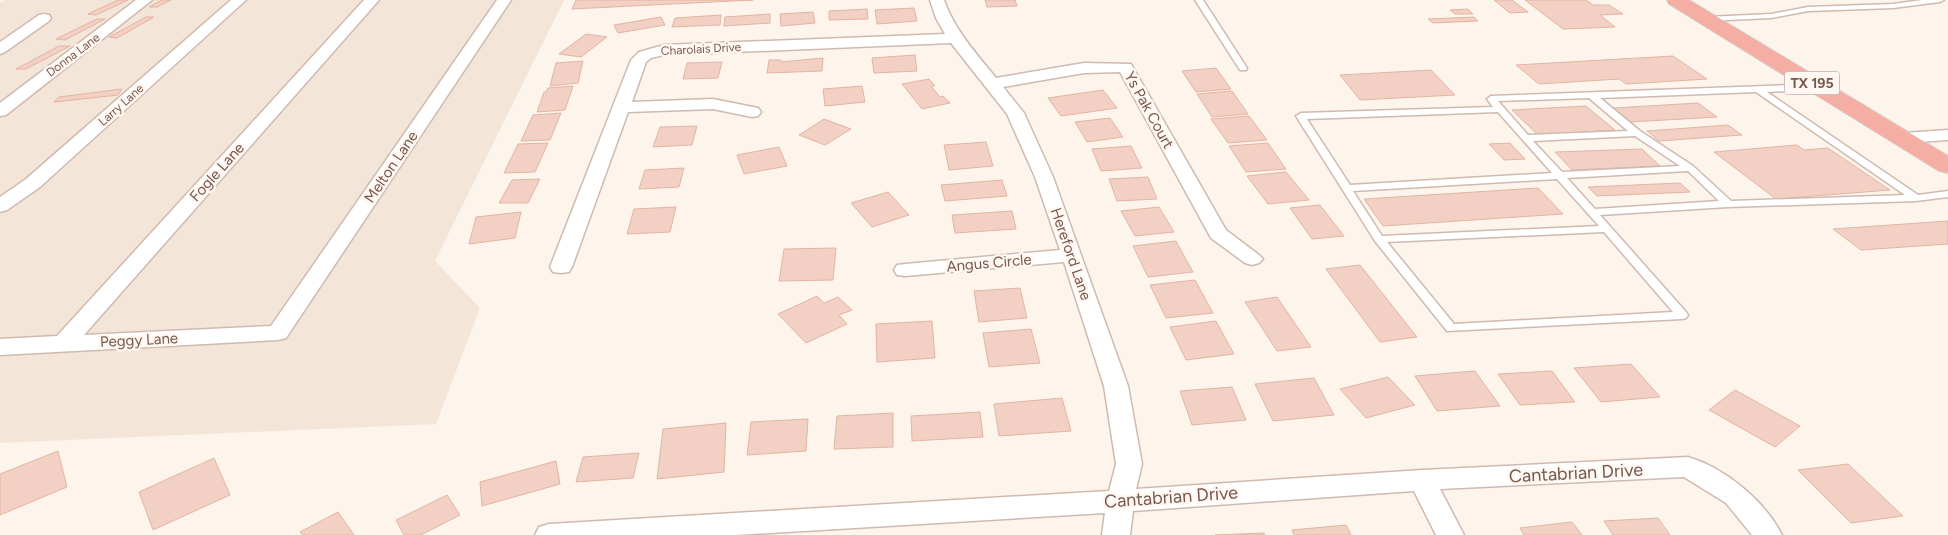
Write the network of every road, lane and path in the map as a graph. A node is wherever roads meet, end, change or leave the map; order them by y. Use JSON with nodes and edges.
{"nodes":[{"id":1,"x":145,"y":0,"type":"edge"},
{"id":2,"x":239,"y":0,"type":"edge"},
{"id":3,"x":372,"y":0,"type":"edge"},
{"id":4,"x":504,"y":0,"type":"edge"},
{"id":5,"x":937,"y":0,"type":"edge"},
{"id":6,"x":1199,"y":0,"type":"edge"},
{"id":7,"x":1676,"y":0,"type":"edge"},
{"id":8,"x":1840,"y":0,"type":"edge"},
{"id":9,"x":1940,"y":0,"type":"edge"},
{"id":10,"x":1863,"y":7,"type":"junction"},
{"id":11,"x":44,"y":18,"type":"dead end"},
{"id":12,"x":1707,"y":18,"type":"junction"},
{"id":13,"x":955,"y":38,"type":"junction"},
{"id":14,"x":0,"y":49,"type":"edge"},
{"id":15,"x":1244,"y":68,"type":"dead end"},
{"id":16,"x":992,"y":84,"type":"junction"},
{"id":17,"x":1818,"y":87,"type":"junction"},
{"id":18,"x":1759,"y":90,"type":"junction"},
{"id":19,"x":1591,"y":95,"type":"junction"},
{"id":20,"x":622,"y":107,"type":"junction"},
{"id":21,"x":1501,"y":109,"type":"junction"},
{"id":22,"x":0,"y":111,"type":"edge"},
{"id":23,"x":752,"y":112,"type":"dead end"},
{"id":24,"x":1637,"y":133,"type":"junction"},
{"id":25,"x":1948,"y":135,"type":"edge"},
{"id":26,"x":1526,"y":138,"type":"junction"},
{"id":27,"x":1903,"y":138,"type":"junction"},
{"id":28,"x":1948,"y":166,"type":"edge"},
{"id":29,"x":1690,"y":168,"type":"junction"},
{"id":30,"x":1561,"y":176,"type":"junction"},
{"id":31,"x":1346,"y":188,"type":"junction"},
{"id":32,"x":1948,"y":194,"type":"edge"},
{"id":33,"x":1916,"y":198,"type":"junction"},
{"id":34,"x":1728,"y":204,"type":"junction"},
{"id":35,"x":0,"y":206,"type":"edge"},
{"id":36,"x":1592,"y":212,"type":"junction"},
{"id":37,"x":1607,"y":229,"type":"junction"},
{"id":38,"x":1379,"y":239,"type":"junction"},
{"id":39,"x":1072,"y":255,"type":"junction"},
{"id":40,"x":1252,"y":258,"type":"dead end"},
{"id":41,"x":561,"y":267,"type":"dead end"},
{"id":42,"x":905,"y":270,"type":"dead end"},
{"id":43,"x":278,"y":334,"type":"joint"},
{"id":44,"x":63,"y":344,"type":"junction"},
{"id":45,"x":0,"y":348,"type":"edge"},
{"id":46,"x":1422,"y":480,"type":"junction"},
{"id":47,"x":1120,"y":501,"type":"junction"},
{"id":48,"x":791,"y":527,"type":"edge"},
{"id":49,"x":549,"y":535,"type":"edge"},
{"id":50,"x":1116,"y":535,"type":"edge"},
{"id":51,"x":1450,"y":535,"type":"edge"},
{"id":52,"x":1768,"y":535,"type":"edge"}],
"edges":[{"from":1,"to":22,"type":"street","name":"Donna Lane"},
{"from":2,"to":35,"type":"street","name":"Larry Lane"},
{"from":3,"to":44,"type":"street","name":"Fogle Lane"},
{"from":4,"to":43,"type":"street","name":"Melton Lane"},
{"from":5,"to":13,"type":"street","name":"Hereford Lane"},
{"from":6,"to":15,"type":"lane"},
{"from":7,"to":12,"type":"highway","number":"TX 195"},
{"from":8,"to":10,"type":"lane"},
{"from":9,"to":10,"type":"lane"},
{"from":10,"to":12,"type":"lane"},
{"from":11,"to":14,"type":"street"},
{"from":12,"to":17,"type":"highway","number":"TX 195"},
{"from":13,"to":16,"type":"street","name":"Hereford Lane"},
{"from":13,"to":20,"type":"street","name":"Charolais Drive"},
{"from":16,"to":39,"type":"street","name":"Hereford Lane"},
{"from":16,"to":40,"type":"street","name":"Ys Pak Court"},
{"from":17,"to":18,"type":"lane"},
{"from":17,"to":27,"type":"highway","number":"TX 195"},
{"from":18,"to":19,"type":"lane"},
{"from":18,"to":33,"type":"lane"},
{"from":19,"to":21,"type":"lane"},
{"from":19,"to":24,"type":"lane"},
{"from":20,"to":23,"type":"street"},
{"from":20,"to":41,"type":"street","name":"Charolais Drive"},
{"from":21,"to":26,"type":"lane"},
{"from":21,"to":31,"type":"lane"},
{"from":24,"to":26,"type":"lane"},
{"from":24,"to":29,"type":"lane"},
{"from":25,"to":27,"type":"street"},
{"from":26,"to":30,"type":"lane"},
{"from":27,"to":28,"type":"highway","number":"TX 195"},
{"from":29,"to":30,"type":"lane"},
{"from":29,"to":34,"type":"lane"},
{"from":30,"to":31,"type":"lane"},
{"from":30,"to":36,"type":"lane"},
{"from":31,"to":38,"type":"lane"},
{"from":32,"to":33,"type":"lane"},
{"from":33,"to":34,"type":"lane"},
{"from":34,"to":36,"type":"lane"},
{"from":36,"to":37,"type":"lane"},
{"from":37,"to":38,"type":"lane"},
{"from":37,"to":38,"type":"lane"},
{"from":39,"to":42,"type":"street","name":"Angus Circle"},
{"from":39,"to":47,"type":"street","name":"Hereford Lane"},
{"from":43,"to":44,"type":"street","name":"Peggy Lane"},
{"from":44,"to":45,"type":"street","name":"Peggy Lane"},
{"from":46,"to":47,"type":"street","name":"Cantabrian Drive"},
{"from":46,"to":51,"type":"street"},
{"from":46,"to":52,"type":"street","name":"Cantabrian Drive"},
{"from":47,"to":48,"type":"street","name":"Cantabrian Drive"},
{"from":47,"to":50,"type":"street","name":"Hereford Lane"},
{"from":48,"to":49,"type":"street","name":"Cantabrian Drive"}]}
